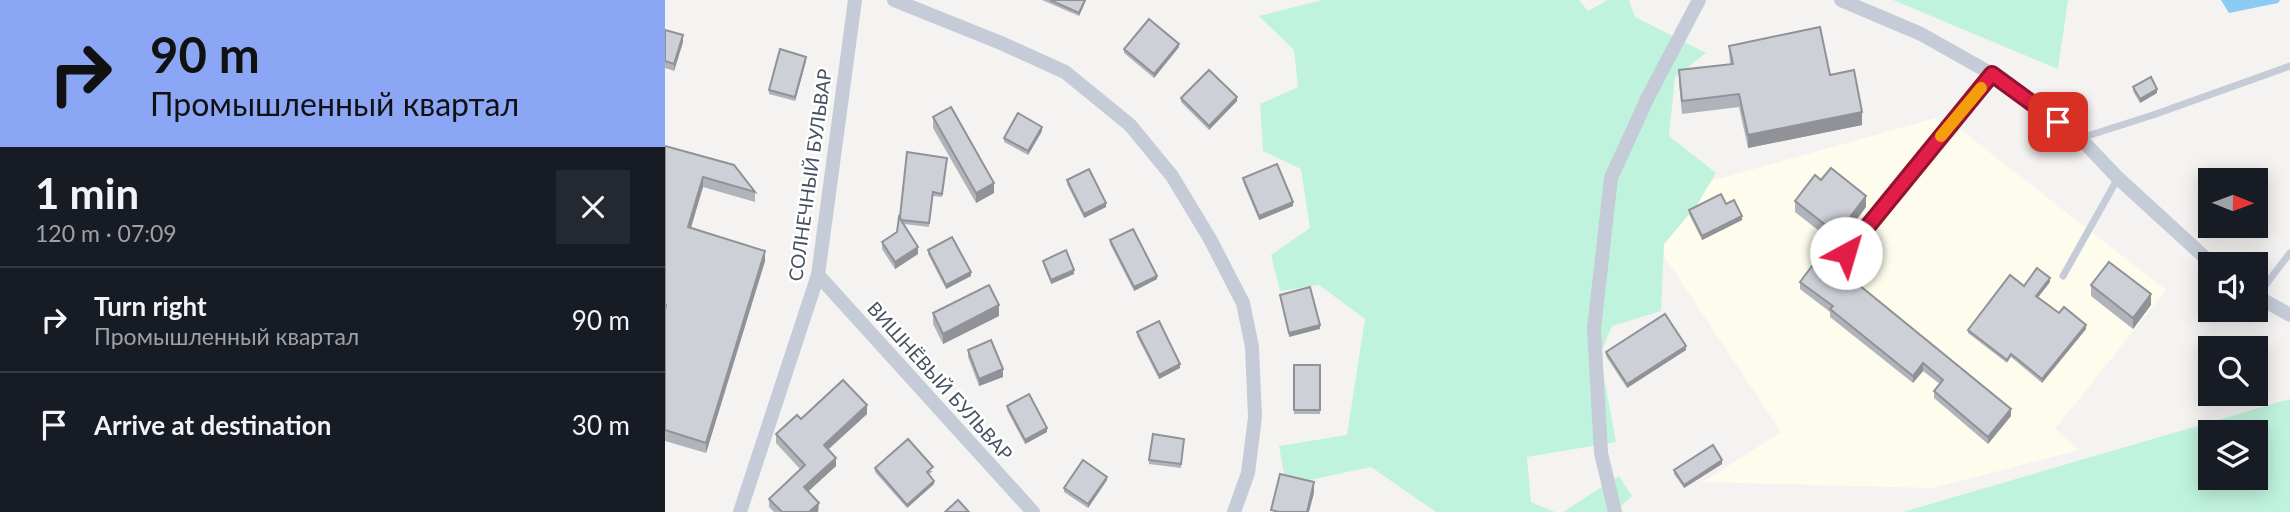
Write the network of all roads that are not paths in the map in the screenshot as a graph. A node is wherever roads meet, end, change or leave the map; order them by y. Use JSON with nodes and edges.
{"nodes":[{"id":1,"x":855,"y":0,"type":"edge"},
{"id":2,"x":894,"y":0,"type":"edge"},
{"id":3,"x":1699,"y":0,"type":"edge"},
{"id":4,"x":1841,"y":0,"type":"edge"},
{"id":5,"x":2290,"y":66,"type":"edge"},
{"id":6,"x":1992,"y":74,"type":"junction"},
{"id":7,"x":2080,"y":138,"type":"junction"},
{"id":8,"x":2118,"y":178,"type":"junction"},
{"id":9,"x":2200,"y":252,"type":"edge"},
{"id":10,"x":1846,"y":253,"type":"dead end"},
{"id":11,"x":2290,"y":253,"type":"edge"},
{"id":12,"x":818,"y":275,"type":"junction"},
{"id":13,"x":2063,"y":276,"type":"dead end"},
{"id":14,"x":2268,"y":281,"type":"edge"},
{"id":15,"x":2268,"y":303,"type":"edge"},
{"id":16,"x":2290,"y":315,"type":"edge"},
{"id":17,"x":740,"y":512,"type":"edge"},
{"id":18,"x":1033,"y":512,"type":"edge"},
{"id":19,"x":1234,"y":512,"type":"edge"},
{"id":20,"x":1615,"y":512,"type":"edge"}],
"edges":[{"from":1,"to":12,"type":"street","name":"СОЛНЕЧНЫЙ БУЛЬВАР"},
{"from":2,"to":19,"type":"street"},
{"from":3,"to":20,"type":"street"},
{"from":4,"to":6,"type":"street"},
{"from":5,"to":7,"type":"lane"},
{"from":6,"to":7,"type":"street"},
{"from":6,"to":10,"type":"lane"},
{"from":7,"to":8,"type":"street"},
{"from":8,"to":9,"type":"street"},
{"from":8,"to":13,"type":"lane"},
{"from":11,"to":14,"type":"lane"},
{"from":12,"to":17,"type":"street","name":"СОЛНЕЧНЫЙ БУЛЬВАР"},
{"from":12,"to":18,"type":"street","name":"ВИШНЁВЫЙ БУЛЬВАР"},
{"from":15,"to":16,"type":"street"}]}
